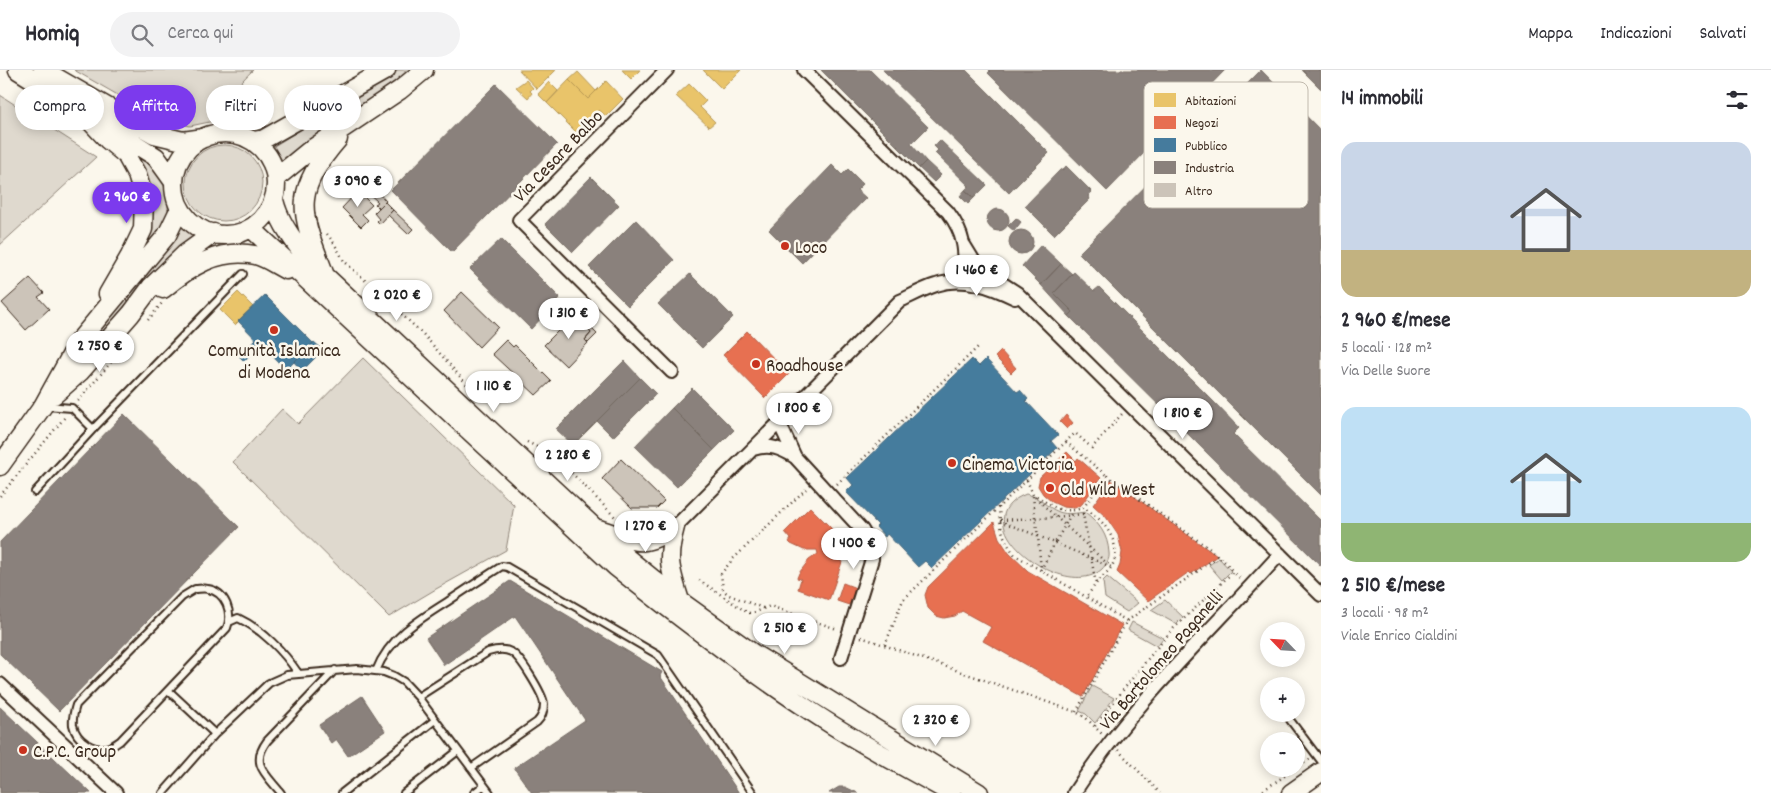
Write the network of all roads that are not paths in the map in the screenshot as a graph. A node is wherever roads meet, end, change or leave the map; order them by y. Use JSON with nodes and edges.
{"nodes":[{"id":1,"x":18,"y":70,"type":"edge"},
{"id":2,"x":43,"y":70,"type":"edge"},
{"id":3,"x":386,"y":70,"type":"edge"},
{"id":4,"x":424,"y":70,"type":"edge"},
{"id":5,"x":666,"y":70,"type":"edge"},
{"id":6,"x":804,"y":70,"type":"edge"},
{"id":7,"x":41,"y":85,"type":"edge"},
{"id":8,"x":361,"y":117,"type":"edge"},
{"id":9,"x":104,"y":125,"type":"edge"},
{"id":10,"x":99,"y":130,"type":"edge"},
{"id":11,"x":342,"y":130,"type":"edge"},
{"id":12,"x":346,"y":130,"type":"edge"},
{"id":13,"x":204,"y":138,"type":"junction"},
{"id":14,"x":253,"y":141,"type":"junction"},
{"id":15,"x":276,"y":178,"type":"junction"},
{"id":16,"x":174,"y":182,"type":"junction"},
{"id":17,"x":274,"y":200,"type":"junction"},
{"id":18,"x":180,"y":208,"type":"junction"},
{"id":19,"x":251,"y":228,"type":"junction"},
{"id":20,"x":214,"y":233,"type":"junction"},
{"id":21,"x":964,"y":245,"type":"junction"},
{"id":22,"x":243,"y":274,"type":"dead end"},
{"id":23,"x":965,"y":280,"type":"junction"},
{"id":24,"x":319,"y":281,"type":"junction"},
{"id":25,"x":1026,"y":304,"type":"junction"},
{"id":26,"x":137,"y":320,"type":"junction"},
{"id":27,"x":79,"y":341,"type":"junction"},
{"id":28,"x":672,"y":372,"type":"dead end"},
{"id":29,"x":43,"y":406,"type":"junction"},
{"id":30,"x":782,"y":420,"type":"junction"},
{"id":31,"x":93,"y":429,"type":"junction"},
{"id":32,"x":753,"y":449,"type":"junction"},
{"id":33,"x":794,"y":457,"type":"junction"},
{"id":34,"x":0,"y":466,"type":"edge"},
{"id":35,"x":35,"y":492,"type":"dead end"},
{"id":36,"x":675,"y":527,"type":"junction"},
{"id":37,"x":594,"y":528,"type":"junction"},
{"id":38,"x":1280,"y":554,"type":"junction"},
{"id":39,"x":1321,"y":595,"type":"edge"},
{"id":40,"x":676,"y":606,"type":"junction"},
{"id":41,"x":229,"y":622,"type":"junction"},
{"id":42,"x":841,"y":658,"type":"dead end"},
{"id":43,"x":335,"y":670,"type":"junction"},
{"id":44,"x":376,"y":671,"type":"junction"},
{"id":45,"x":298,"y":673,"type":"junction"},
{"id":46,"x":0,"y":684,"type":"edge"},
{"id":47,"x":169,"y":691,"type":"junction"},
{"id":48,"x":418,"y":697,"type":"junction"},
{"id":49,"x":435,"y":720,"type":"junction"},
{"id":50,"x":1292,"y":722,"type":"edge"},
{"id":51,"x":215,"y":734,"type":"junction"},
{"id":52,"x":458,"y":751,"type":"junction"},
{"id":53,"x":1321,"y":761,"type":"edge"},
{"id":54,"x":471,"y":768,"type":"junction"},
{"id":55,"x":1321,"y":772,"type":"edge"},
{"id":56,"x":484,"y":785,"type":"junction"},
{"id":57,"x":116,"y":793,"type":"edge"},
{"id":58,"x":164,"y":793,"type":"edge"},
{"id":59,"x":281,"y":793,"type":"edge"},
{"id":60,"x":342,"y":793,"type":"edge"},
{"id":61,"x":404,"y":793,"type":"edge"},
{"id":62,"x":474,"y":793,"type":"edge"},
{"id":63,"x":490,"y":793,"type":"edge"},
{"id":64,"x":753,"y":793,"type":"edge"},
{"id":65,"x":951,"y":793,"type":"edge"},
{"id":66,"x":979,"y":793,"type":"edge"},
{"id":67,"x":1074,"y":793,"type":"edge"},
{"id":68,"x":1291,"y":793,"type":"edge"}],
"edges":[{"from":1,"to":7,"type":"main road"},
{"from":2,"to":13,"type":"main road"},
{"from":3,"to":14,"type":"main road"},
{"from":4,"to":8,"type":"main road"},
{"from":5,"to":28,"type":"street","name":"Via Cesare Balbo"},
{"from":6,"to":21,"type":"street"},
{"from":9,"to":16,"type":"main road"},
{"from":10,"to":27,"type":"main road"},
{"from":11,"to":15,"type":"main road"},
{"from":12,"to":24,"type":"main road"},
{"from":13,"to":14,"type":"main road"},
{"from":13,"to":16,"type":"main road"},
{"from":14,"to":15,"type":"main road"},
{"from":15,"to":17,"type":"main road"},
{"from":16,"to":18,"type":"main road"},
{"from":17,"to":19,"type":"main road"},
{"from":17,"to":24,"type":"main road"},
{"from":18,"to":20,"type":"main road"},
{"from":18,"to":27,"type":"main road"},
{"from":19,"to":20,"type":"main road"},
{"from":19,"to":24,"type":"main road"},
{"from":20,"to":26,"type":"main road"},
{"from":21,"to":23,"type":"street"},
{"from":21,"to":25,"type":"street"},
{"from":22,"to":31,"type":"lane"},
{"from":23,"to":25,"type":"street"},
{"from":23,"to":30,"type":"street"},
{"from":24,"to":26,"type":"main road"},
{"from":24,"to":37,"type":"main road"},
{"from":24,"to":40,"type":"main road"},
{"from":25,"to":38,"type":"street"},
{"from":26,"to":29,"type":"main road"},
{"from":27,"to":29,"type":"main road"},
{"from":29,"to":31,"type":"lane"},
{"from":29,"to":34,"type":"main road"},
{"from":30,"to":32,"type":"street"},
{"from":30,"to":33,"type":"street"},
{"from":31,"to":35,"type":"lane"},
{"from":32,"to":33,"type":"street"},
{"from":32,"to":36,"type":"street"},
{"from":33,"to":42,"type":"street"},
{"from":36,"to":37,"type":"main road"},
{"from":36,"to":40,"type":"main road"},
{"from":37,"to":40,"type":"main road"},
{"from":38,"to":39,"type":"street"},
{"from":38,"to":67,"type":"street","name":"Via Bartolomeo Paganelli"},
{"from":40,"to":65,"type":"main road"},
{"from":40,"to":66,"type":"main road"},
{"from":41,"to":45,"type":"lane"},
{"from":41,"to":47,"type":"lane"},
{"from":41,"to":47,"type":"lane"},
{"from":43,"to":44,"type":"lane"},
{"from":43,"to":45,"type":"lane"},
{"from":43,"to":59,"type":"lane"},
{"from":44,"to":48,"type":"lane"},
{"from":44,"to":64,"type":"lane"},
{"from":45,"to":51,"type":"lane"},
{"from":46,"to":57,"type":"street"},
{"from":47,"to":51,"type":"lane"},
{"from":48,"to":49,"type":"lane"},
{"from":48,"to":54,"type":"lane"},
{"from":49,"to":52,"type":"lane"},
{"from":49,"to":60,"type":"lane"},
{"from":50,"to":53,"type":"lane"},
{"from":51,"to":58,"type":"lane"},
{"from":52,"to":54,"type":"lane"},
{"from":52,"to":61,"type":"lane"},
{"from":54,"to":56,"type":"lane"},
{"from":55,"to":68,"type":"main road"},
{"from":56,"to":62,"type":"lane"},
{"from":56,"to":63,"type":"lane"}]}
